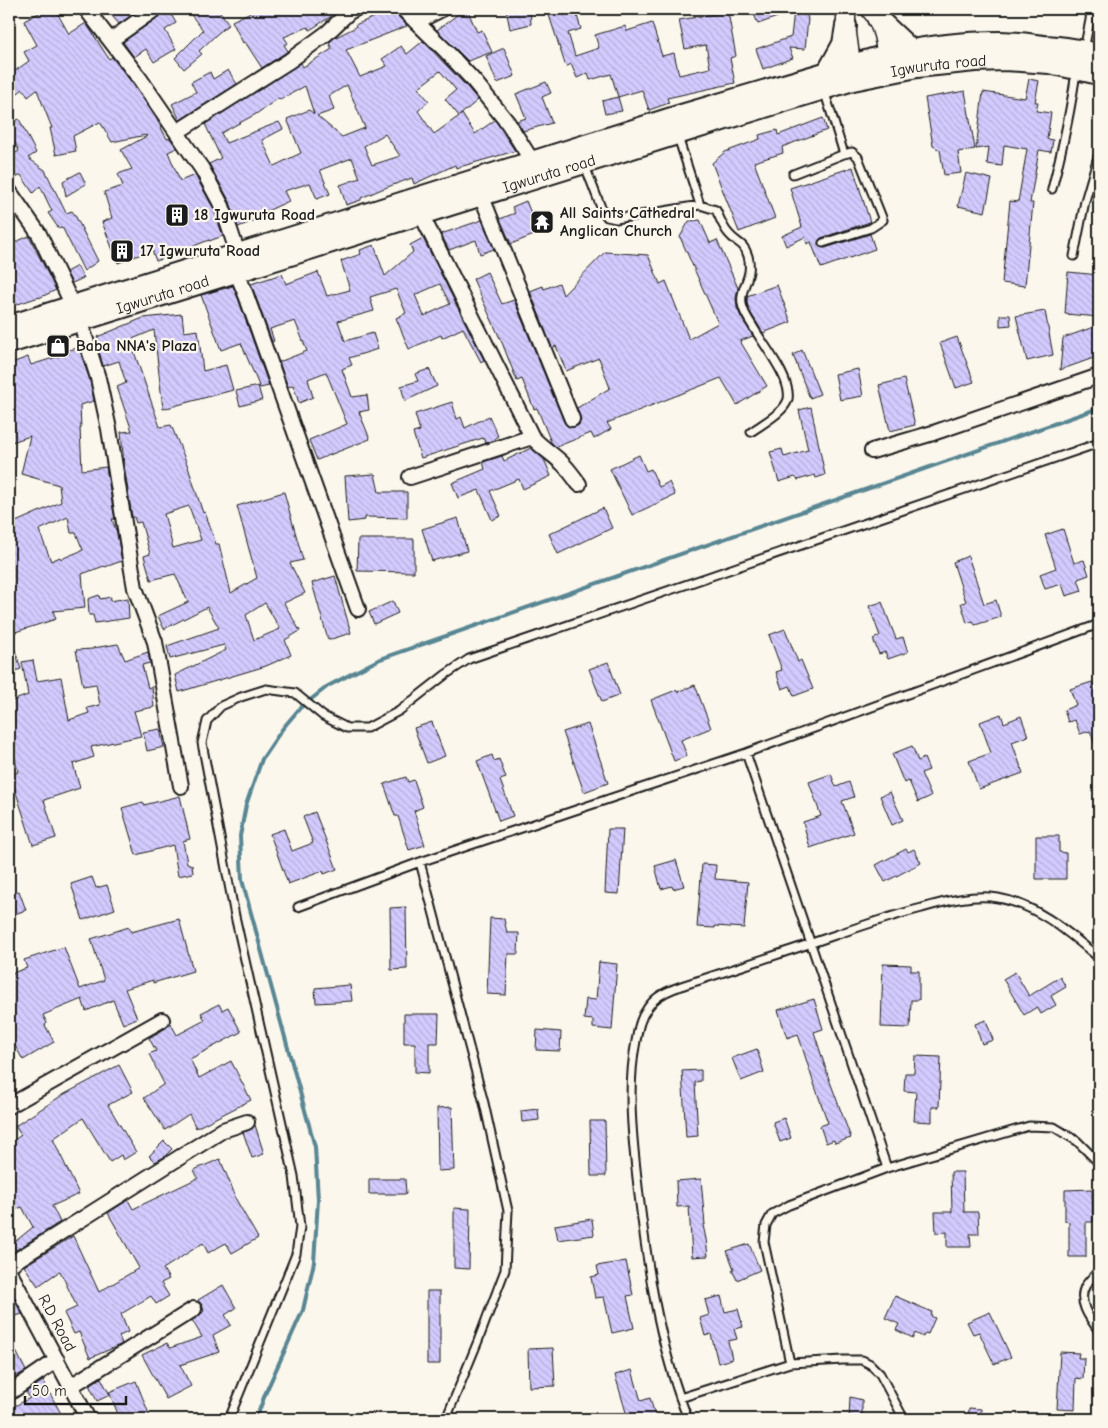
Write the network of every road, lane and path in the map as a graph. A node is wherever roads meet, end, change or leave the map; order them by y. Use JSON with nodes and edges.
{"nodes":[{"id":1,"x":86,"y":9,"type":"edge"},
{"id":2,"x":155,"y":9,"type":"edge"},
{"id":3,"x":403,"y":9,"type":"edge"},
{"id":4,"x":442,"y":9,"type":"edge"},
{"id":5,"x":1091,"y":9,"type":"edge"},
{"id":6,"x":350,"y":10,"type":"edge"},
{"id":7,"x":874,"y":14,"type":"edge"},
{"id":8,"x":846,"y":18,"type":"edge"},
{"id":9,"x":416,"y":22,"type":"junction"},
{"id":10,"x":111,"y":40,"type":"junction"},
{"id":11,"x":911,"y":50,"type":"junction"},
{"id":12,"x":1087,"y":58,"type":"edge"},
{"id":13,"x":887,"y":64,"type":"junction"},
{"id":14,"x":852,"y":72,"type":"junction"},
{"id":15,"x":1099,"y":74,"type":"edge"},
{"id":16,"x":826,"y":81,"type":"junction"},
{"id":17,"x":177,"y":132,"type":"junction"},
{"id":18,"x":677,"y":134,"type":"junction"},
{"id":19,"x":844,"y":154,"type":"junction"},
{"id":20,"x":1099,"y":154,"type":"edge"},
{"id":21,"x":532,"y":161,"type":"junction"},
{"id":22,"x":584,"y":163,"type":"junction"},
{"id":23,"x":793,"y":174,"type":"dead end"},
{"id":24,"x":1052,"y":189,"type":"dead end"},
{"id":25,"x":9,"y":191,"type":"edge"},
{"id":26,"x":481,"y":195,"type":"junction"},
{"id":27,"x":700,"y":205,"type":"junction"},
{"id":28,"x":421,"y":214,"type":"junction"},
{"id":29,"x":823,"y":242,"type":"dead end"},
{"id":30,"x":1074,"y":256,"type":"dead end"},
{"id":31,"x":237,"y":262,"type":"junction"},
{"id":32,"x":77,"y":313,"type":"junction"},
{"id":33,"x":9,"y":326,"type":"edge"},
{"id":34,"x":9,"y":343,"type":"edge"},
{"id":35,"x":1099,"y":376,"type":"edge"},
{"id":36,"x":572,"y":419,"type":"dead end"},
{"id":37,"x":751,"y":432,"type":"dead end"},
{"id":38,"x":532,"y":437,"type":"junction"},
{"id":39,"x":1099,"y":442,"type":"edge"},
{"id":40,"x":872,"y":451,"type":"dead end"},
{"id":41,"x":410,"y":477,"type":"dead end"},
{"id":42,"x":579,"y":484,"type":"dead end"},
{"id":43,"x":358,"y":609,"type":"dead end"},
{"id":44,"x":1099,"y":624,"type":"edge"},
{"id":45,"x":746,"y":753,"type":"junction"},
{"id":46,"x":181,"y":786,"type":"dead end"},
{"id":47,"x":420,"y":862,"type":"junction"},
{"id":48,"x":298,"y":907,"type":"dead end"},
{"id":49,"x":811,"y":944,"type":"junction"},
{"id":50,"x":1099,"y":958,"type":"edge"},
{"id":51,"x":162,"y":1020,"type":"dead end"},
{"id":52,"x":9,"y":1106,"type":"edge"},
{"id":53,"x":247,"y":1122,"type":"dead end"},
{"id":54,"x":1099,"y":1163,"type":"edge"},
{"id":55,"x":888,"y":1168,"type":"junction"},
{"id":56,"x":9,"y":1265,"type":"edge"},
{"id":57,"x":1099,"y":1270,"type":"edge"},
{"id":58,"x":9,"y":1271,"type":"edge"},
{"id":59,"x":194,"y":1310,"type":"dead end"},
{"id":60,"x":1099,"y":1331,"type":"edge"},
{"id":61,"x":57,"y":1360,"type":"junction"},
{"id":62,"x":790,"y":1363,"type":"junction"},
{"id":63,"x":71,"y":1386,"type":"junction"},
{"id":64,"x":9,"y":1393,"type":"edge"},
{"id":65,"x":680,"y":1398,"type":"junction"},
{"id":66,"x":88,"y":1419,"type":"edge"},
{"id":67,"x":229,"y":1419,"type":"edge"},
{"id":68,"x":446,"y":1419,"type":"edge"},
{"id":69,"x":688,"y":1419,"type":"edge"},
{"id":70,"x":904,"y":1419,"type":"edge"}],
"edges":[{"from":1,"to":10,"type":"street"},
{"from":2,"to":10,"type":"street"},
{"from":3,"to":9,"type":"street"},
{"from":4,"to":9,"type":"street"},
{"from":5,"to":12,"type":"lane"},
{"from":6,"to":17,"type":"street"},
{"from":7,"to":11,"type":"main road"},
{"from":7,"to":13,"type":"street"},
{"from":8,"to":14,"type":"street"},
{"from":8,"to":16,"type":"main road"},
{"from":9,"to":21,"type":"street"},
{"from":10,"to":17,"type":"street"},
{"from":11,"to":12,"type":"main road","name":"Igwuruta road"},
{"from":11,"to":13,"type":"main road","name":"Igwuruta road"},
{"from":12,"to":13,"type":"main road","name":"Igwuruta road"},
{"from":12,"to":15,"type":"main road","name":"Igwuruta road"},
{"from":12,"to":24,"type":"lane"},
{"from":13,"to":14,"type":"main road","name":"Igwuruta road"},
{"from":14,"to":16,"type":"main road","name":"Igwuruta road"},
{"from":16,"to":18,"type":"main road","name":"Igwuruta road"},
{"from":16,"to":19,"type":"lane"},
{"from":16,"to":21,"type":"main road","name":"Igwuruta road"},
{"from":17,"to":31,"type":"street"},
{"from":18,"to":22,"type":"main road","name":"Igwuruta road"},
{"from":18,"to":27,"type":"lane"},
{"from":19,"to":23,"type":"lane"},
{"from":19,"to":29,"type":"lane"},
{"from":20,"to":30,"type":"lane"},
{"from":21,"to":31,"type":"main road","name":"Igwuruta road"},
{"from":22,"to":26,"type":"main road","name":"Igwuruta road"},
{"from":22,"to":27,"type":"lane"},
{"from":25,"to":32,"type":"street"},
{"from":26,"to":28,"type":"main road","name":"Igwuruta road"},
{"from":26,"to":36,"type":"street"},
{"from":27,"to":37,"type":"lane"},
{"from":28,"to":31,"type":"main road","name":"Igwuruta road"},
{"from":28,"to":38,"type":"street"},
{"from":31,"to":32,"type":"main road","name":"Igwuruta road"},
{"from":31,"to":43,"type":"street"},
{"from":32,"to":33,"type":"main road","name":"Igwuruta road"},
{"from":32,"to":34,"type":"main road","name":"Igwuruta road"},
{"from":32,"to":46,"type":"street"},
{"from":35,"to":40,"type":"street"},
{"from":38,"to":41,"type":"street"},
{"from":38,"to":42,"type":"street"},
{"from":39,"to":67,"type":"lane"},
{"from":44,"to":45,"type":"lane"},
{"from":45,"to":47,"type":"lane"},
{"from":45,"to":49,"type":"lane"},
{"from":47,"to":48,"type":"lane"},
{"from":47,"to":68,"type":"lane"},
{"from":49,"to":50,"type":"lane"},
{"from":49,"to":55,"type":"lane"},
{"from":49,"to":65,"type":"lane"},
{"from":51,"to":52,"type":"street"},
{"from":53,"to":56,"type":"street"},
{"from":54,"to":55,"type":"lane"},
{"from":55,"to":62,"type":"lane"},
{"from":57,"to":60,"type":"lane"},
{"from":58,"to":61,"type":"street","name":"R.D Road"},
{"from":59,"to":63,"type":"street"},
{"from":61,"to":63,"type":"street","name":"R.D Road"},
{"from":61,"to":64,"type":"street"},
{"from":62,"to":65,"type":"lane"},
{"from":62,"to":70,"type":"lane"},
{"from":63,"to":66,"type":"street","name":"R.D Road"},
{"from":65,"to":69,"type":"lane"}]}
